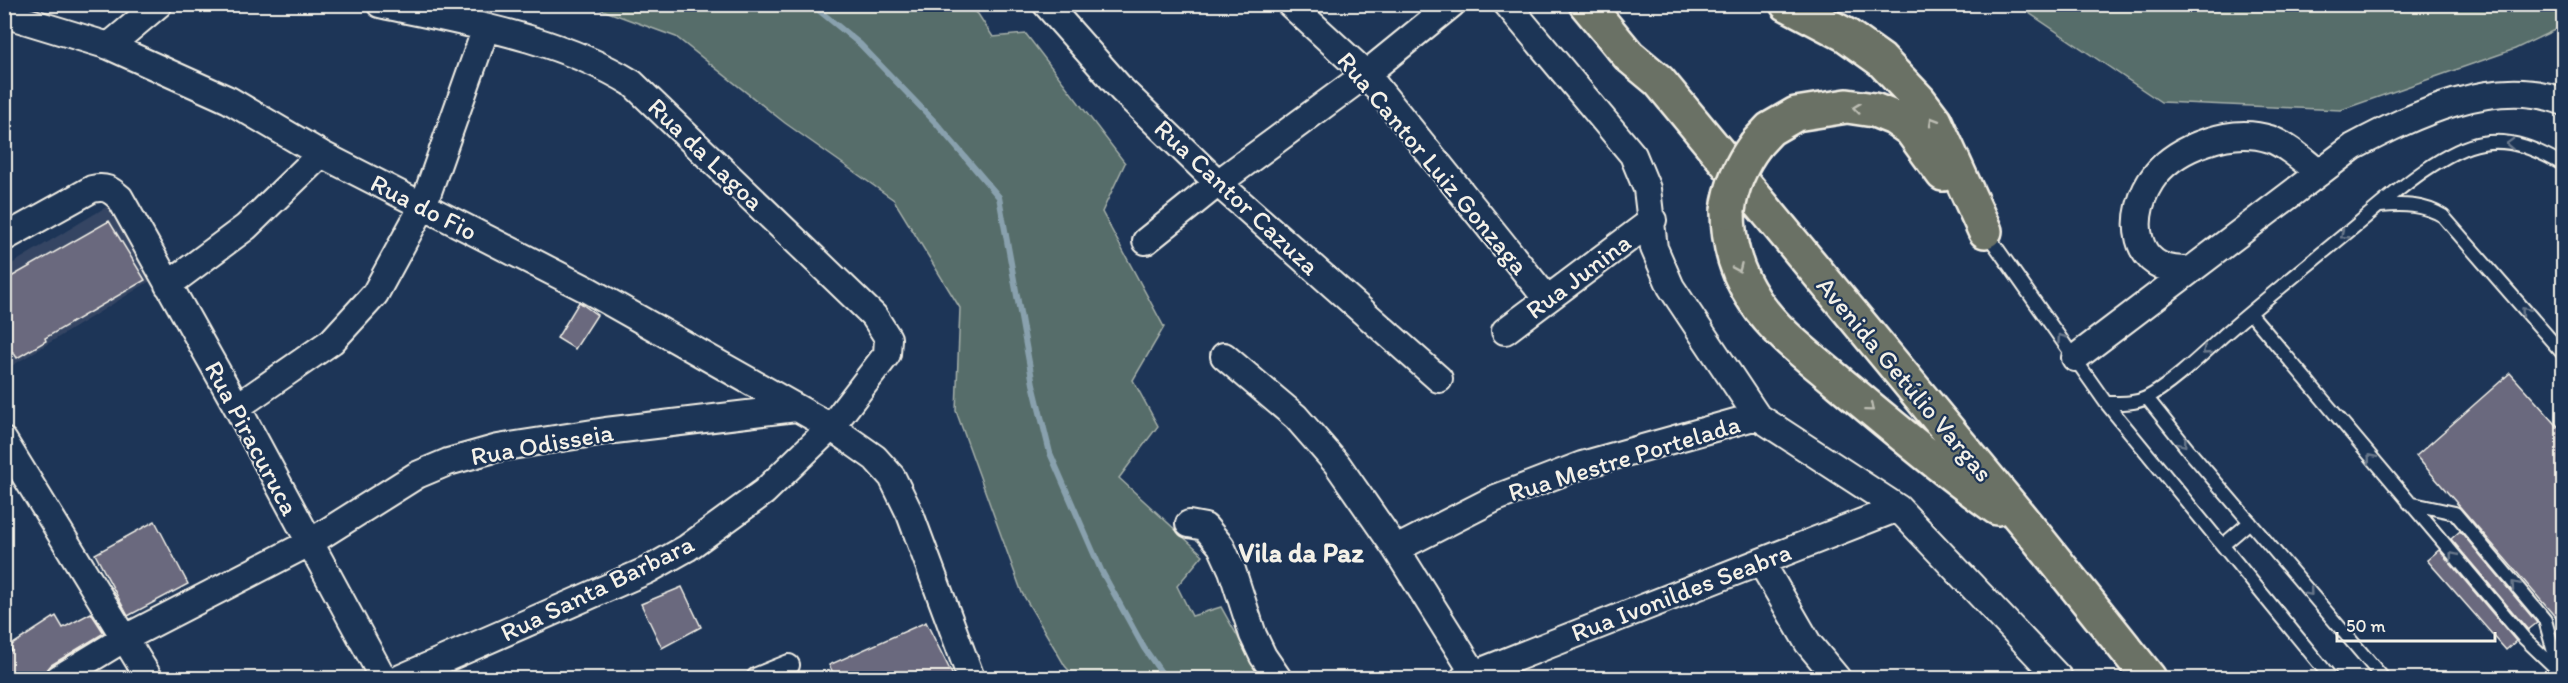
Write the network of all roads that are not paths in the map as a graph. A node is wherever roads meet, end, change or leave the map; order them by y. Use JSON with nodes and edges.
{"nodes":[{"id":1,"x":159,"y":4,"type":"edge"},
{"id":2,"x":380,"y":4,"type":"edge"},
{"id":3,"x":1046,"y":4,"type":"edge"},
{"id":4,"x":1290,"y":4,"type":"edge"},
{"id":5,"x":1452,"y":4,"type":"edge"},
{"id":6,"x":1507,"y":4,"type":"edge"},
{"id":7,"x":1586,"y":4,"type":"edge"},
{"id":8,"x":1612,"y":4,"type":"edge"},
{"id":9,"x":1787,"y":4,"type":"edge"},
{"id":10,"x":4,"y":14,"type":"edge"},
{"id":11,"x":486,"y":28,"type":"junction"},
{"id":12,"x":109,"y":46,"type":"junction"},
{"id":13,"x":1366,"y":74,"type":"junction"},
{"id":14,"x":1659,"y":81,"type":"junction"},
{"id":15,"x":2564,"y":102,"type":"edge"},
{"id":16,"x":321,"y":154,"type":"junction"},
{"id":17,"x":2564,"y":165,"type":"edge"},
{"id":18,"x":2319,"y":173,"type":"junction"},
{"id":19,"x":1218,"y":183,"type":"junction"},
{"id":20,"x":423,"y":206,"type":"junction"},
{"id":21,"x":2380,"y":206,"type":"junction"},
{"id":22,"x":1653,"y":220,"type":"junction"},
{"id":23,"x":1985,"y":231,"type":"junction"},
{"id":24,"x":4,"y":238,"type":"edge"},
{"id":25,"x":1146,"y":241,"type":"dead end"},
{"id":26,"x":2192,"y":269,"type":"junction"},
{"id":27,"x":168,"y":285,"type":"junction"},
{"id":28,"x":1547,"y":299,"type":"junction"},
{"id":29,"x":2250,"y":313,"type":"junction"},
{"id":30,"x":1504,"y":332,"type":"dead end"},
{"id":31,"x":2564,"y":355,"type":"edge"},
{"id":32,"x":1224,"y":356,"type":"dead end"},
{"id":33,"x":2075,"y":358,"type":"junction"},
{"id":34,"x":1439,"y":379,"type":"dead end"},
{"id":35,"x":2147,"y":398,"type":"junction"},
{"id":36,"x":2106,"y":403,"type":"junction"},
{"id":37,"x":237,"y":407,"type":"junction"},
{"id":38,"x":796,"y":408,"type":"junction"},
{"id":39,"x":1757,"y":416,"type":"junction"},
{"id":40,"x":831,"y":427,"type":"junction"},
{"id":41,"x":4,"y":441,"type":"edge"},
{"id":42,"x":2409,"y":503,"type":"junction"},
{"id":43,"x":1898,"y":508,"type":"junction"},
{"id":44,"x":2250,"y":522,"type":"junction"},
{"id":45,"x":1189,"y":524,"type":"dead end"},
{"id":46,"x":2034,"y":534,"type":"junction"},
{"id":47,"x":309,"y":543,"type":"junction"},
{"id":48,"x":2223,"y":545,"type":"junction"},
{"id":49,"x":1396,"y":549,"type":"junction"},
{"id":50,"x":1761,"y":562,"type":"junction"},
{"id":51,"x":124,"y":638,"type":"junction"},
{"id":52,"x":789,"y":664,"type":"dead end"},
{"id":53,"x":2562,"y":674,"type":"edge"},
{"id":54,"x":1826,"y":675,"type":"edge"},
{"id":55,"x":1472,"y":677,"type":"edge"},
{"id":56,"x":59,"y":678,"type":"edge"},
{"id":57,"x":149,"y":678,"type":"edge"},
{"id":58,"x":383,"y":678,"type":"edge"},
{"id":59,"x":401,"y":678,"type":"edge"},
{"id":60,"x":757,"y":678,"type":"edge"},
{"id":61,"x":971,"y":678,"type":"edge"},
{"id":62,"x":1278,"y":678,"type":"edge"},
{"id":63,"x":2059,"y":678,"type":"edge"},
{"id":64,"x":2149,"y":678,"type":"edge"},
{"id":65,"x":2331,"y":678,"type":"edge"},
{"id":66,"x":2383,"y":678,"type":"edge"}],
"edges":[{"from":1,"to":12,"type":"street"},
{"from":2,"to":11,"type":"street","name":"Rua da Lagoa"},
{"from":3,"to":19,"type":"street","name":"Rua Cantor Cazuza"},
{"from":4,"to":13,"type":"street","name":"Rua Cantor Luiz Gonzaga"},
{"from":5,"to":13,"type":"street"},
{"from":6,"to":22,"type":"street"},
{"from":7,"to":14,"type":"highway","name":"Avenida Getúlio Vargas"},
{"from":8,"to":14,"type":"highway","name":"Avenida Getúlio Vargas"},
{"from":23,"to":9,"type":"highway","one_way":true},
{"from":10,"to":12,"type":"street","name":"Rua do Fio"},
{"from":11,"to":20,"type":"street"},
{"from":11,"to":40,"type":"street","name":"Rua da Lagoa"},
{"from":12,"to":16,"type":"street","name":"Rua do Fio"},
{"from":13,"to":19,"type":"street"},
{"from":13,"to":28,"type":"street","name":"Rua Cantor Luiz Gonzaga"},
{"from":14,"to":46,"type":"highway","name":"Avenida Getúlio Vargas"},
{"from":15,"to":18,"type":"street"},
{"from":16,"to":20,"type":"street","name":"Rua do Fio"},
{"from":16,"to":27,"type":"street"},
{"from":17,"to":21,"type":"lane","one_way":true},
{"from":18,"to":26,"type":"street"},
{"from":18,"to":26,"type":"street"},
{"from":19,"to":25,"type":"street"},
{"from":19,"to":34,"type":"street","name":"Rua Cantor Cazuza"},
{"from":20,"to":37,"type":"street"},
{"from":20,"to":38,"type":"street","name":"Rua do Fio"},
{"from":21,"to":29,"type":"lane","one_way":true},
{"from":31,"to":21,"type":"lane","one_way":true},
{"from":22,"to":28,"type":"street","name":"Rua Junina"},
{"from":22,"to":39,"type":"street"},
{"from":33,"to":23,"type":"lane","one_way":true},
{"from":23,"to":46,"type":"highway","one_way":true,"bridge":true},
{"from":24,"to":27,"type":"street","name":"Rua Piracuruca"},
{"from":26,"to":33,"type":"street"},
{"from":27,"to":37,"type":"street","name":"Rua Piracuruca"},
{"from":28,"to":30,"type":"street","name":"Rua Junina"},
{"from":29,"to":35,"type":"lane","one_way":true},
{"from":42,"to":29,"type":"lane","one_way":true},
{"from":32,"to":49,"type":"street"},
{"from":33,"to":36,"type":"lane"},
{"from":35,"to":36,"type":"lane"},
{"from":35,"to":44,"type":"lane","one_way":true},
{"from":36,"to":48,"type":"lane"},
{"from":37,"to":47,"type":"street","name":"Rua Piracuruca"},
{"from":38,"to":40,"type":"street","name":"Rua do Fio"},
{"from":38,"to":47,"type":"street","name":"Rua Odisseia"},
{"from":39,"to":43,"type":"street"},
{"from":39,"to":49,"type":"street","name":"Rua Mestre Portelada"},
{"from":40,"to":59,"type":"street","name":"Rua Santa Barbara"},
{"from":40,"to":61,"type":"street","name":"Rua do Fio"},
{"from":41,"to":51,"type":"street"},
{"from":53,"to":42,"type":"lane","one_way":true},
{"from":53,"to":42,"type":"lane","one_way":true},
{"from":43,"to":50,"type":"street","name":"Rua Ivonildes Seabra"},
{"from":43,"to":63,"type":"street"},
{"from":44,"to":48,"type":"lane"},
{"from":44,"to":66,"type":"lane","one_way":true},
{"from":45,"to":62,"type":"street"},
{"from":46,"to":64,"type":"highway","name":"Avenida Getúlio Vargas"},
{"from":47,"to":51,"type":"street","name":"Rua Odisseia"},
{"from":47,"to":58,"type":"street","name":"Rua Piracuruca"},
{"from":48,"to":65,"type":"lane"},
{"from":49,"to":55,"type":"street"},
{"from":50,"to":54,"type":"street"},
{"from":50,"to":55,"type":"street","name":"Rua Ivonildes Seabra"},
{"from":51,"to":56,"type":"street","name":"Rua Odisseia"},
{"from":51,"to":57,"type":"street"},
{"from":52,"to":60,"type":"street"}]}
